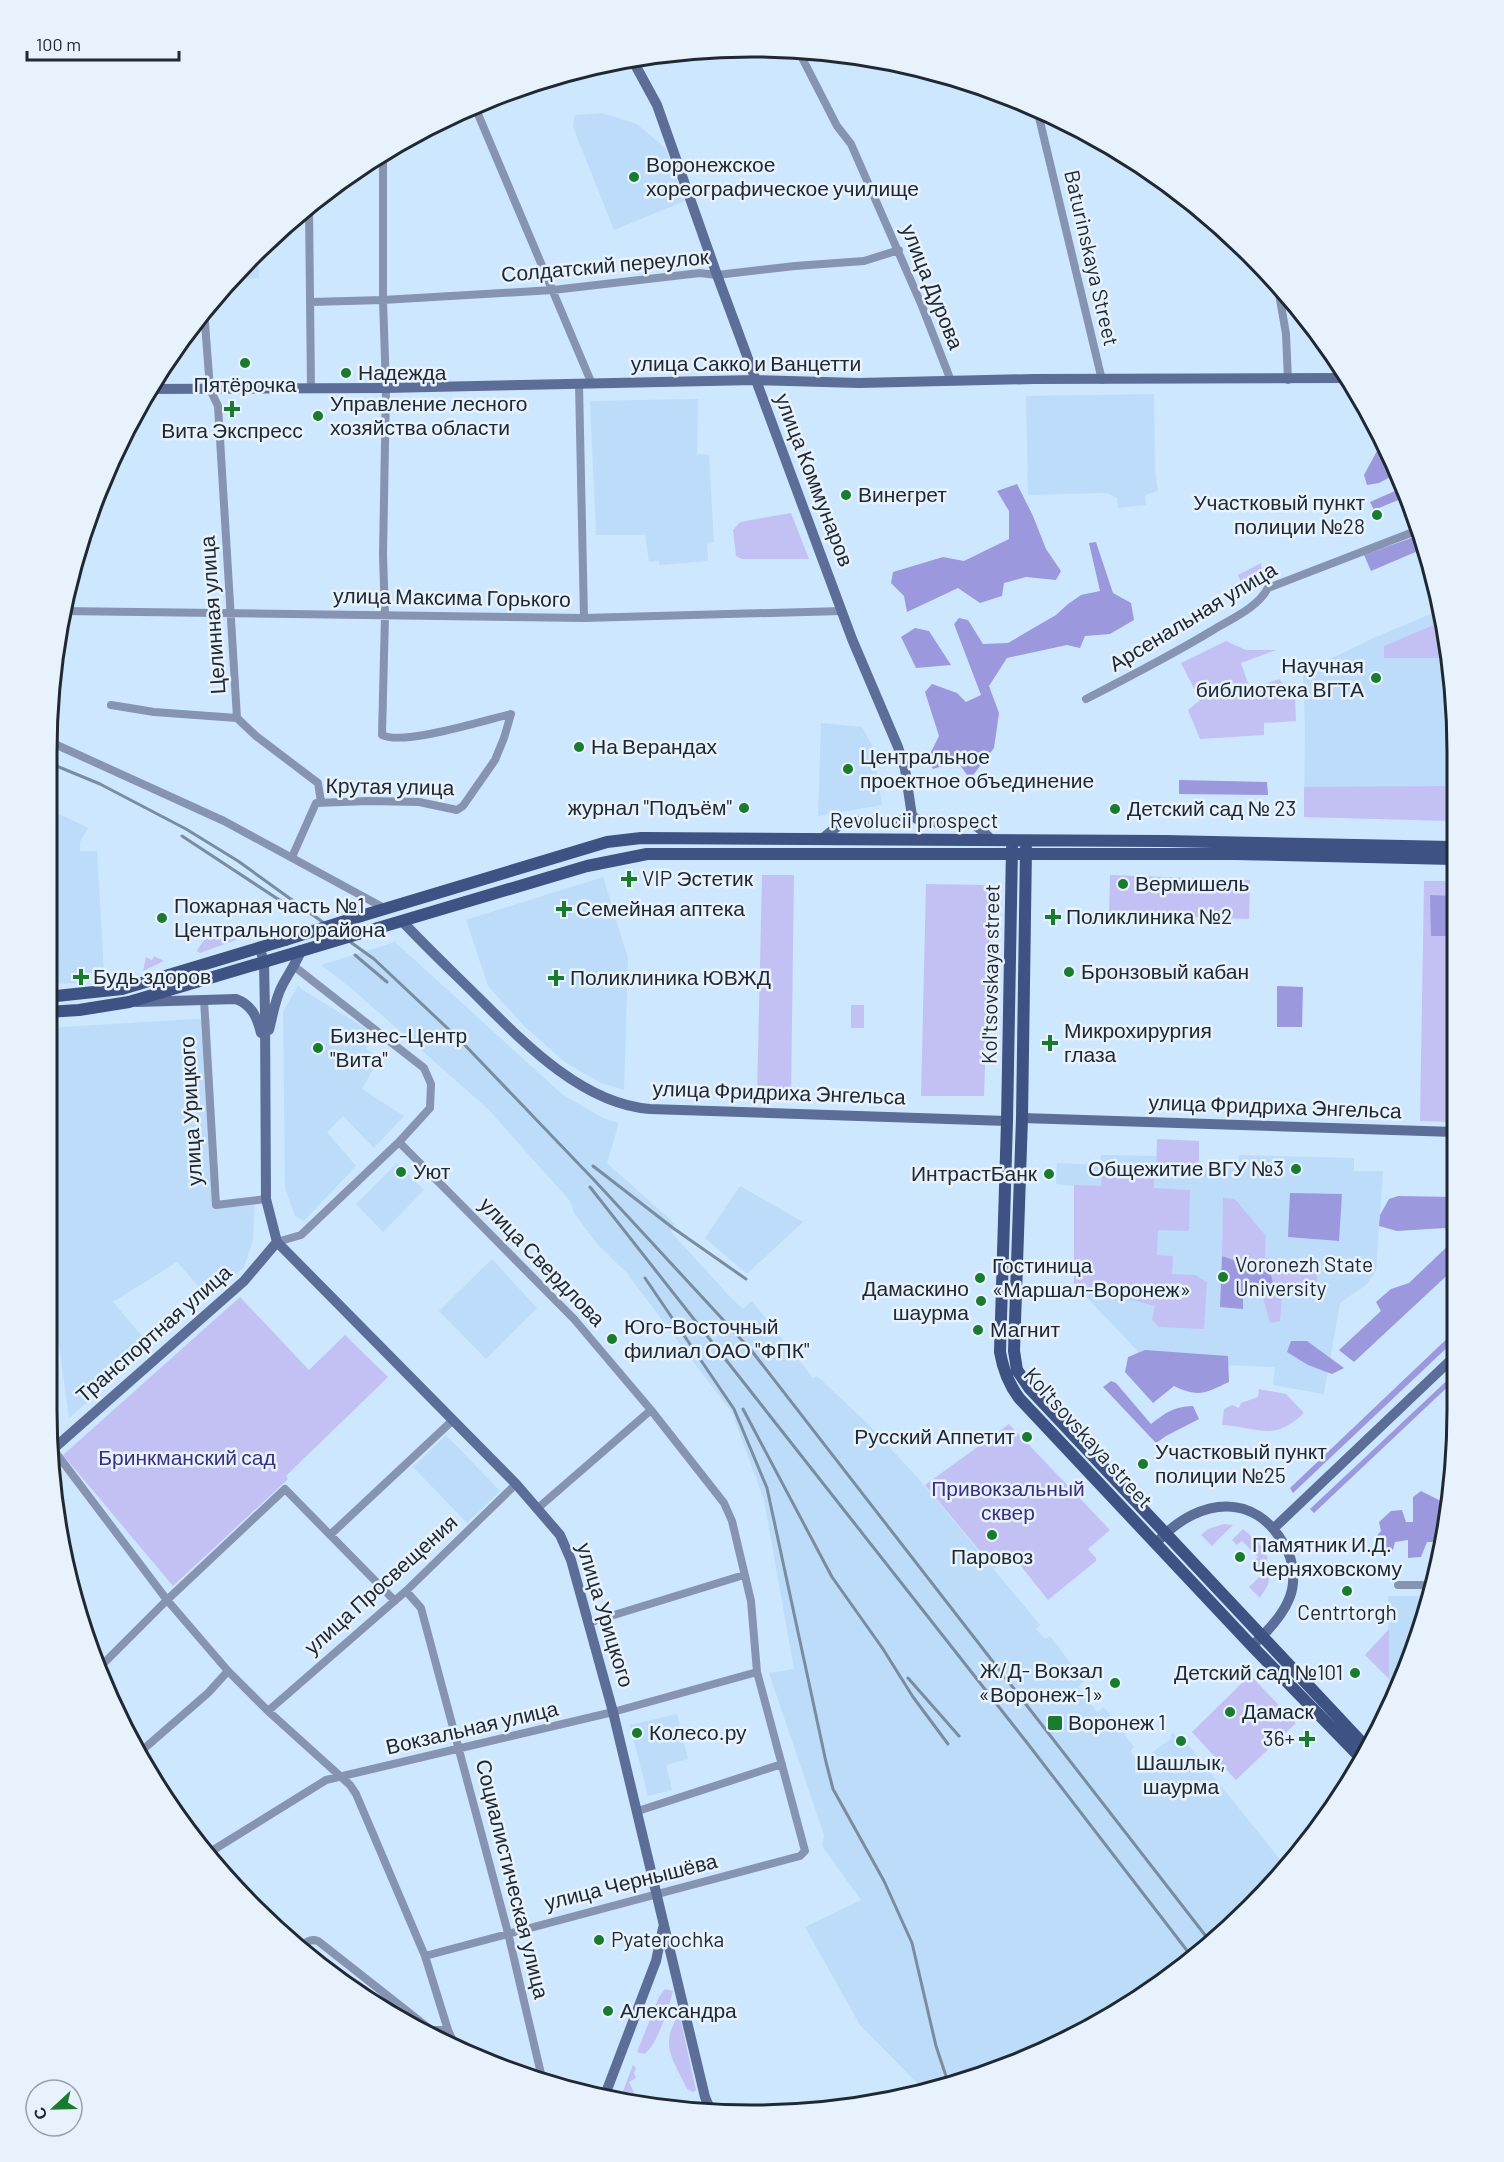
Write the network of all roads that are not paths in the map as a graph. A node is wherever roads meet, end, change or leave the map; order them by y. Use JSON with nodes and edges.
{"nodes":[{"id":1,"x":802,"y":59,"type":"edge"},
{"id":2,"x":636,"y":67,"type":"edge"},
{"id":3,"x":478,"y":114,"type":"edge"},
{"id":4,"x":1040,"y":120,"type":"edge"},
{"id":5,"x":383,"y":164,"type":"edge"},
{"id":6,"x":309,"y":217,"type":"edge"},
{"id":7,"x":899,"y":250,"type":"junction"},
{"id":8,"x":717,"y":275,"type":"junction"},
{"id":9,"x":553,"y":290,"type":"junction"},
{"id":10,"x":383,"y":300,"type":"junction"},
{"id":11,"x":1280,"y":301,"type":"edge"},
{"id":12,"x":311,"y":302,"type":"junction"},
{"id":13,"x":205,"y":324,"type":"edge"},
{"id":14,"x":1338,"y":378,"type":"edge"},
{"id":15,"x":755,"y":380,"type":"junction"},
{"id":16,"x":1102,"y":380,"type":"junction"},
{"id":17,"x":1288,"y":380,"type":"junction"},
{"id":18,"x":951,"y":381,"type":"junction"},
{"id":19,"x":579,"y":384,"type":"junction"},
{"id":20,"x":592,"y":384,"type":"junction"},
{"id":21,"x":386,"y":388,"type":"junction"},
{"id":22,"x":159,"y":389,"type":"edge"},
{"id":23,"x":210,"y":389,"type":"junction"},
{"id":24,"x":311,"y":389,"type":"junction"},
{"id":25,"x":1411,"y":533,"type":"edge"},
{"id":26,"x":842,"y":611,"type":"junction"},
{"id":27,"x":230,"y":613,"type":"junction"},
{"id":28,"x":71,"y":614,"type":"edge"},
{"id":29,"x":385,"y":616,"type":"junction"},
{"id":30,"x":584,"y":618,"type":"junction"},
{"id":31,"x":1086,"y":699,"type":"dead end"},
{"id":32,"x":111,"y":705,"type":"dead end"},
{"id":33,"x":237,"y":718,"type":"junction"},
{"id":34,"x":57,"y":745,"type":"edge"},
{"id":35,"x":321,"y":802,"type":"junction"},
{"id":36,"x":912,"y":816,"type":"junction"},
{"id":37,"x":822,"y":840,"type":"junction"},
{"id":38,"x":993,"y":841,"type":"junction"},
{"id":39,"x":1012,"y":841,"type":"junction"},
{"id":40,"x":1026,"y":841,"type":"junction"},
{"id":41,"x":1447,"y":846,"type":"edge"},
{"id":42,"x":1012,"y":855,"type":"junction"},
{"id":43,"x":1026,"y":855,"type":"junction"},
{"id":44,"x":292,"y":857,"type":"junction"},
{"id":45,"x":1447,"y":859,"type":"edge"},
{"id":46,"x":386,"y":909,"type":"junction"},
{"id":47,"x":402,"y":921,"type":"junction"},
{"id":48,"x":260,"y":949,"type":"junction"},
{"id":49,"x":301,"y":951,"type":"junction"},
{"id":50,"x":264,"y":962,"type":"junction"},
{"id":51,"x":295,"y":967,"type":"junction"},
{"id":52,"x":57,"y":996,"type":"edge"},
{"id":53,"x":204,"y":1000,"type":"junction"},
{"id":54,"x":129,"y":1002,"type":"junction"},
{"id":55,"x":57,"y":1011,"type":"edge"},
{"id":56,"x":265,"y":1045,"type":"junction"},
{"id":57,"x":1022,"y":1118,"type":"junction"},
{"id":58,"x":1007,"y":1121,"type":"junction"},
{"id":59,"x":1447,"y":1132,"type":"edge"},
{"id":60,"x":399,"y":1142,"type":"junction"},
{"id":61,"x":266,"y":1199,"type":"junction"},
{"id":62,"x":277,"y":1242,"type":"junction"},
{"id":63,"x":1447,"y":1364,"type":"edge"},
{"id":64,"x":651,"y":1410,"type":"junction"},
{"id":65,"x":453,"y":1420,"type":"junction"},
{"id":66,"x":58,"y":1444,"type":"edge"},
{"id":67,"x":58,"y":1457,"type":"edge"},
{"id":68,"x":516,"y":1484,"type":"junction"},
{"id":69,"x":537,"y":1508,"type":"junction"},
{"id":70,"x":1274,"y":1528,"type":"junction"},
{"id":71,"x":330,"y":1535,"type":"junction"},
{"id":72,"x":1161,"y":1538,"type":"junction"},
{"id":73,"x":744,"y":1575,"type":"junction"},
{"id":74,"x":1398,"y":1585,"type":"dead end"},
{"id":75,"x":1424,"y":1586,"type":"edge"},
{"id":76,"x":406,"y":1590,"type":"junction"},
{"id":77,"x":167,"y":1600,"type":"junction"},
{"id":78,"x":395,"y":1601,"type":"junction"},
{"id":79,"x":588,"y":1623,"type":"junction"},
{"id":80,"x":1262,"y":1636,"type":"junction"},
{"id":81,"x":1252,"y":1646,"type":"junction"},
{"id":82,"x":105,"y":1662,"type":"edge"},
{"id":83,"x":228,"y":1671,"type":"junction"},
{"id":84,"x":757,"y":1672,"type":"junction"},
{"id":85,"x":268,"y":1711,"type":"junction"},
{"id":86,"x":614,"y":1712,"type":"junction"},
{"id":87,"x":1362,"y":1743,"type":"edge"},
{"id":88,"x":145,"y":1748,"type":"edge"},
{"id":89,"x":460,"y":1750,"type":"junction"},
{"id":90,"x":1356,"y":1753,"type":"edge"},
{"id":91,"x":782,"y":1764,"type":"junction"},
{"id":92,"x":344,"y":1777,"type":"junction"},
{"id":93,"x":638,"y":1811,"type":"junction"},
{"id":94,"x":805,"y":1847,"type":"joint"},
{"id":95,"x":214,"y":1849,"type":"edge"},
{"id":96,"x":658,"y":1893,"type":"junction"},
{"id":97,"x":664,"y":1920,"type":"junction"},
{"id":98,"x":508,"y":1933,"type":"junction"},
{"id":99,"x":306,"y":1943,"type":"edge"},
{"id":100,"x":425,"y":1956,"type":"junction"},
{"id":101,"x":416,"y":2018,"type":"edge"},
{"id":102,"x":439,"y":2030,"type":"edge"},
{"id":103,"x":448,"y":2030,"type":"junction"},
{"id":104,"x":451,"y":2036,"type":"edge"},
{"id":105,"x":540,"y":2071,"type":"edge"},
{"id":106,"x":607,"y":2090,"type":"edge"},
{"id":107,"x":708,"y":2104,"type":"edge"}],
"edges":[{"from":1,"to":7,"type":"street","name":"улица Дурова"},
{"from":2,"to":8,"type":"street","name":"улица Коммунаров"},
{"from":3,"to":9,"type":"street"},
{"from":4,"to":16,"type":"street","name":"Baturinskaya Street"},
{"from":5,"to":10,"type":"street"},
{"from":6,"to":12,"type":"street"},
{"from":7,"to":8,"type":"street","name":"Солдатский переулок"},
{"from":7,"to":18,"type":"street","name":"улица Дурова"},
{"from":8,"to":9,"type":"street","name":"Солдатский переулок"},
{"from":8,"to":15,"type":"street","name":"улица Коммунаров"},
{"from":9,"to":10,"type":"street","name":"Солдатский переулок"},
{"from":9,"to":20,"type":"street"},
{"from":10,"to":12,"type":"street","name":"Солдатский переулок"},
{"from":10,"to":21,"type":"street"},
{"from":11,"to":17,"type":"street"},
{"from":12,"to":24,"type":"street"},
{"from":13,"to":23,"type":"street","name":"Целинная улица"},
{"from":14,"to":17,"type":"street","name":"улица Сакко и Ванцетти"},
{"from":15,"to":18,"type":"street","name":"улица Сакко и Ванцетти"},
{"from":15,"to":20,"type":"street","name":"улица Сакко и Ванцетти"},
{"from":15,"to":26,"type":"street","name":"улица Коммунаров"},
{"from":16,"to":17,"type":"street","name":"улица Сакко и Ванцетти"},
{"from":16,"to":18,"type":"street","name":"улица Сакко и Ванцетти"},
{"from":19,"to":20,"type":"street","name":"улица Сакко и Ванцетти"},
{"from":19,"to":21,"type":"street","name":"улица Сакко и Ванцетти"},
{"from":19,"to":30,"type":"street"},
{"from":21,"to":24,"type":"street","name":"улица Сакко и Ванцетти"},
{"from":21,"to":29,"type":"street"},
{"from":22,"to":23,"type":"street","name":"улица Сакко и Ванцетти"},
{"from":23,"to":24,"type":"street","name":"улица Сакко и Ванцетти"},
{"from":23,"to":27,"type":"street","name":"Целинная улица"},
{"from":25,"to":31,"type":"street","name":"Арсенальная улица"},
{"from":26,"to":30,"type":"street","name":"улица Максима Горького"},
{"from":26,"to":36,"type":"street","name":"улица Коммунаров"},
{"from":27,"to":28,"type":"street","name":"улица Максима Горького"},
{"from":27,"to":29,"type":"street","name":"улица Максима Горького"},
{"from":27,"to":33,"type":"street","name":"Целинная улица"},
{"from":29,"to":30,"type":"street","name":"улица Максима Горького"},
{"from":29,"to":35,"type":"street","name":"Крутая улица"},
{"from":32,"to":33,"type":"street"},
{"from":33,"to":35,"type":"street","name":"Целинная улица"},
{"from":34,"to":44,"type":"street"},
{"from":35,"to":44,"type":"street","name":"Крутая улица"},
{"from":36,"to":37,"type":"street"},
{"from":36,"to":38,"type":"street"},
{"from":37,"to":38,"type":"main road","name":"Revolucii prospect"},
{"from":37,"to":46,"type":"main road","name":"Revolucii prospect"},
{"from":38,"to":39,"type":"main road","name":"Revolucii prospect"},
{"from":39,"to":40,"type":"main road","name":"Revolucii prospect"},
{"from":39,"to":42,"type":"main road","name":"Kol'tsovskaya street"},
{"from":40,"to":41,"type":"main road","name":"Revolucii prospect"},
{"from":40,"to":43,"type":"main road","name":"Kol'tsovskaya street"},
{"from":42,"to":43,"type":"main road","name":"Revolucii prospect"},
{"from":42,"to":47,"type":"main road","name":"Revolucii prospect"},
{"from":42,"to":58,"type":"main road","name":"Kol'tsovskaya street"},
{"from":43,"to":45,"type":"main road","name":"Revolucii prospect"},
{"from":43,"to":57,"type":"main road","name":"Kol'tsovskaya street"},
{"from":44,"to":46,"type":"street"},
{"from":46,"to":48,"type":"main road","name":"Revolucii prospect","bridge":true},
{"from":47,"to":49,"type":"main road","name":"Revolucii prospect","bridge":true},
{"from":47,"to":58,"type":"street","name":"улица Фридриха Энгельса"},
{"from":48,"to":50,"type":"street"},
{"from":48,"to":52,"type":"main road","name":"Revolucii prospect"},
{"from":49,"to":50,"type":"main road","name":"Revolucii prospect"},
{"from":49,"to":51,"type":"street"},
{"from":50,"to":54,"type":"main road","name":"Revolucii prospect"},
{"from":50,"to":56,"type":"street"},
{"from":51,"to":56,"type":"street"},
{"from":51,"to":60,"type":"street"},
{"from":53,"to":54,"type":"street"},
{"from":53,"to":56,"type":"street"},
{"from":53,"to":61,"type":"street","name":"улица Урицкого"},
{"from":54,"to":55,"type":"main road","name":"Revolucii prospect"},
{"from":56,"to":61,"type":"street"},
{"from":57,"to":58,"type":"main road"},
{"from":57,"to":59,"type":"street","name":"улица Фридриха Энгельса"},
{"from":57,"to":72,"type":"main road","name":"Kol'tsovskaya street"},
{"from":58,"to":72,"type":"main road","name":"Kol'tsovskaya street"},
{"from":60,"to":62,"type":"street"},
{"from":60,"to":64,"type":"street","name":"улица Свердлова"},
{"from":61,"to":62,"type":"street"},
{"from":62,"to":65,"type":"street","name":"улица Урицкого"},
{"from":62,"to":66,"type":"street","name":"Транспортная улица"},
{"from":63,"to":70,"type":"street"},
{"from":64,"to":69,"type":"street"},
{"from":64,"to":73,"type":"street","name":"улица Свердлова"},
{"from":65,"to":68,"type":"street","name":"улица Урицкого"},
{"from":65,"to":71,"type":"street"},
{"from":67,"to":77,"type":"street"},
{"from":68,"to":69,"type":"street","name":"улица Урицкого"},
{"from":68,"to":76,"type":"street","name":"улица Просвещения"},
{"from":69,"to":79,"type":"street","name":"улица Урицкого"},
{"from":70,"to":72,"type":"street"},
{"from":70,"to":80,"type":"street"},
{"from":71,"to":77,"type":"street"},
{"from":71,"to":78,"type":"street"},
{"from":72,"to":80,"type":"main road","name":"Kol'tsovskaya street"},
{"from":72,"to":81,"type":"main road","name":"Kol'tsovskaya street"},
{"from":73,"to":79,"type":"street"},
{"from":73,"to":84,"type":"street","name":"улица Свердлова"},
{"from":74,"to":75,"type":"street"},
{"from":76,"to":78,"type":"street","name":"улица Просвещения"},
{"from":76,"to":89,"type":"street","name":"Социалистическая улица"},
{"from":77,"to":82,"type":"street"},
{"from":77,"to":83,"type":"street"},
{"from":78,"to":85,"type":"street","name":"улица Просвещения"},
{"from":79,"to":86,"type":"street","name":"улица Урицкого"},
{"from":80,"to":81,"type":"street"},
{"from":80,"to":87,"type":"main road","name":"Kol'tsovskaya street"},
{"from":81,"to":90,"type":"main road","name":"Kol'tsovskaya street"},
{"from":83,"to":85,"type":"street"},
{"from":83,"to":88,"type":"street"},
{"from":84,"to":86,"type":"street","name":"Вокзальная улица"},
{"from":84,"to":91,"type":"street","name":"улица Свердлова"},
{"from":85,"to":92,"type":"street"},
{"from":86,"to":89,"type":"street","name":"Вокзальная улица"},
{"from":86,"to":93,"type":"street","name":"улица Урицкого"},
{"from":89,"to":92,"type":"street","name":"Вокзальная улица"},
{"from":89,"to":98,"type":"street","name":"Социалистическая улица"},
{"from":91,"to":93,"type":"street"},
{"from":91,"to":94,"type":"street","name":"улица Свердлова"},
{"from":92,"to":95,"type":"street","name":"Вокзальная улица"},
{"from":92,"to":100,"type":"street"},
{"from":93,"to":96,"type":"street","name":"улица Урицкого"},
{"from":94,"to":96,"type":"street","name":"улица Чернышёва"},
{"from":96,"to":97,"type":"street","name":"улица Урицкого"},
{"from":96,"to":98,"type":"street","name":"улица Чернышёва"},
{"from":97,"to":106,"type":"street"},
{"from":97,"to":107,"type":"street","name":"улица Урицкого"},
{"from":98,"to":100,"type":"street","name":"улица Чернышёва"},
{"from":98,"to":105,"type":"street","name":"Социалистическая улица"},
{"from":99,"to":101,"type":"street"},
{"from":100,"to":103,"type":"street"},
{"from":102,"to":103,"type":"street"},
{"from":103,"to":104,"type":"street"}]}
